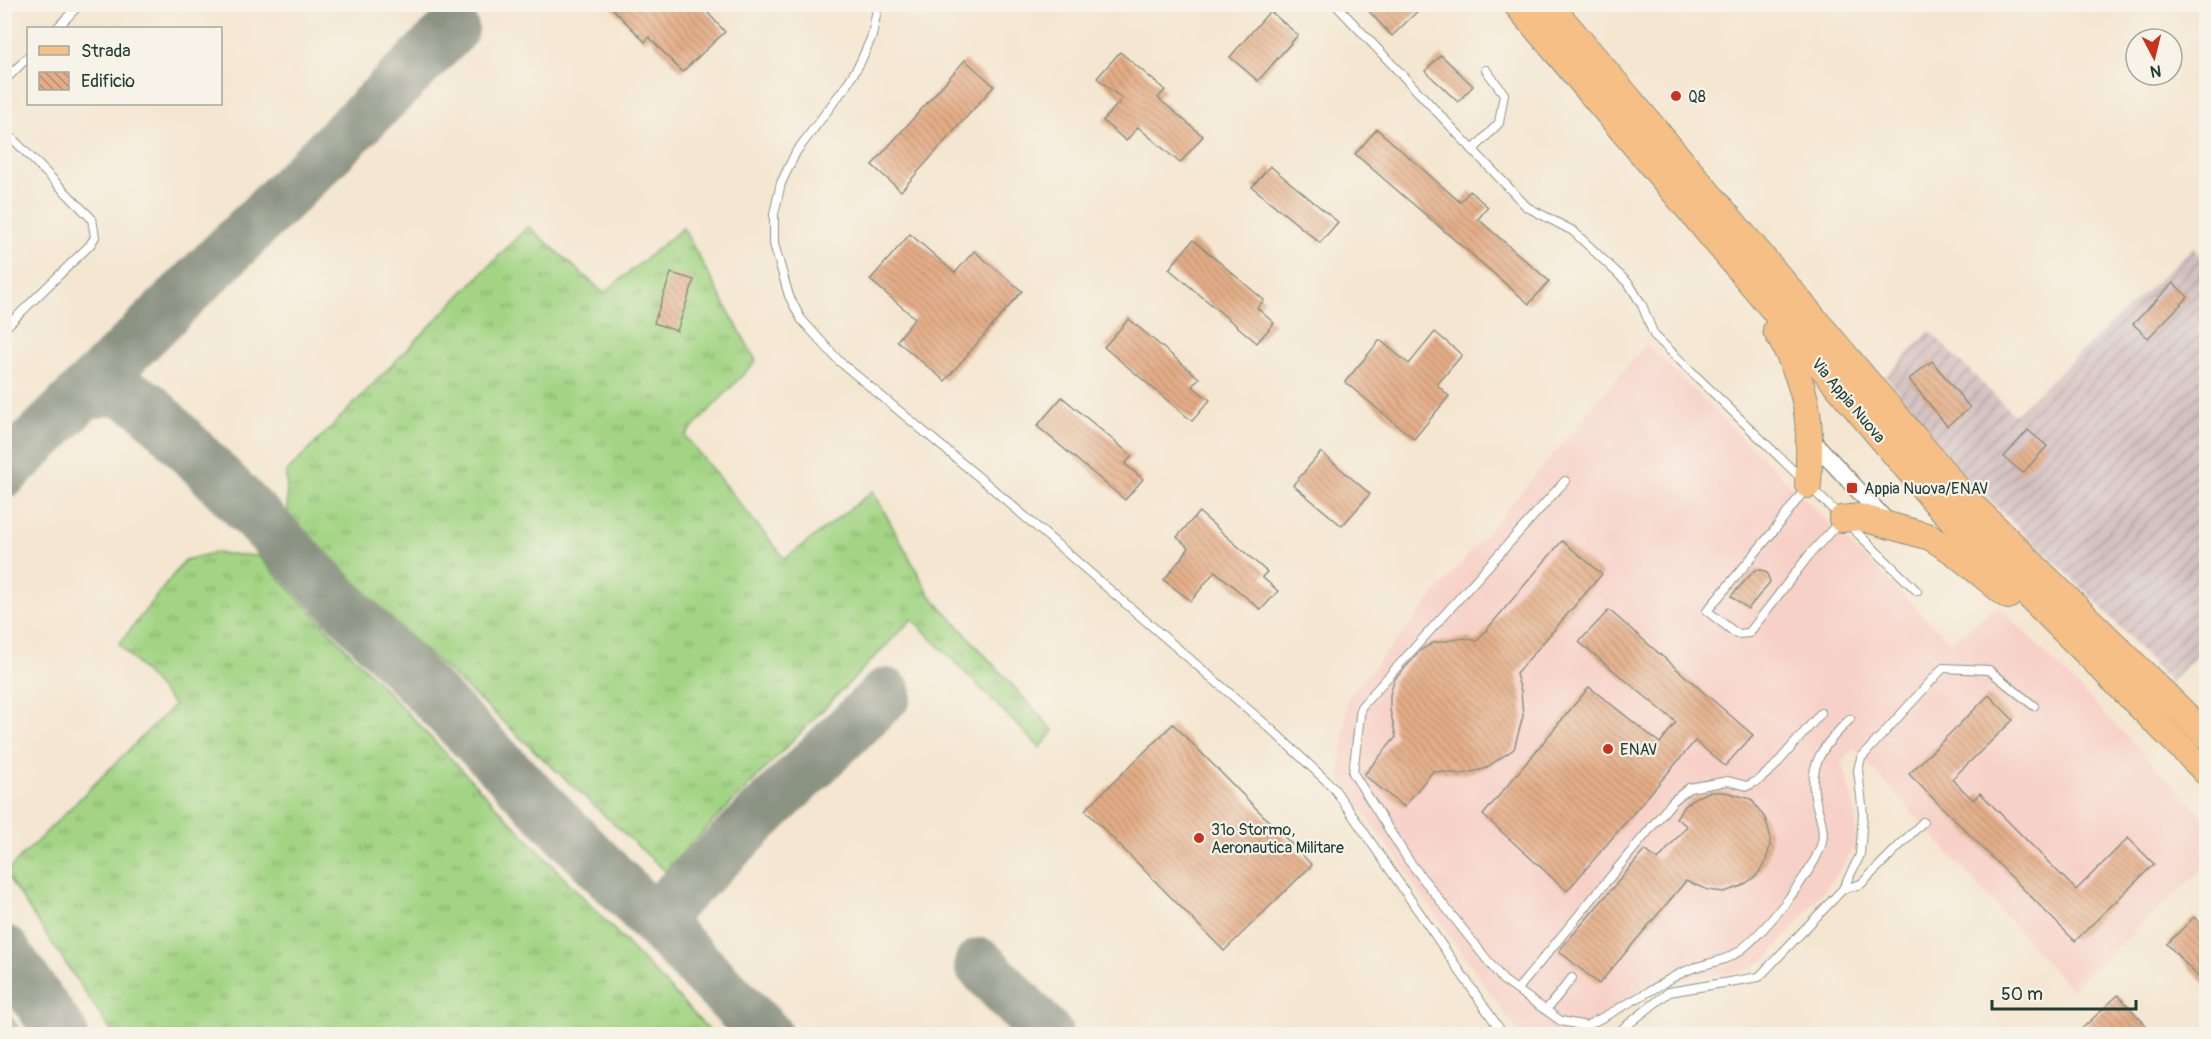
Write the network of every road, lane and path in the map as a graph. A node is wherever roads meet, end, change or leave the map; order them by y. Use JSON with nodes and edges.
{"nodes":[{"id":1,"x":81,"y":4,"type":"edge"},
{"id":2,"x":878,"y":4,"type":"edge"},
{"id":3,"x":1335,"y":4,"type":"edge"},
{"id":4,"x":1516,"y":4,"type":"edge"},
{"id":5,"x":1549,"y":4,"type":"edge"},
{"id":6,"x":58,"y":27,"type":"edge"},
{"id":7,"x":27,"y":58,"type":"edge"},
{"id":8,"x":1486,"y":70,"type":"dead end"},
{"id":9,"x":4,"y":81,"type":"edge"},
{"id":10,"x":4,"y":130,"type":"edge"},
{"id":11,"x":1473,"y":150,"type":"junction"},
{"id":12,"x":1732,"y":261,"type":"junction"},
{"id":13,"x":4,"y":328,"type":"edge"},
{"id":14,"x":1809,"y":437,"type":"junction"},
{"id":15,"x":1565,"y":481,"type":"dead end"},
{"id":16,"x":1808,"y":485,"type":"junction"},
{"id":17,"x":1842,"y":519,"type":"junction"},
{"id":18,"x":1891,"y":526,"type":"junction"},
{"id":19,"x":1917,"y":591,"type":"dead end"},
{"id":20,"x":2094,"y":662,"type":"junction"},
{"id":21,"x":2034,"y":706,"type":"dead end"},
{"id":22,"x":1821,"y":713,"type":"dead end"},
{"id":23,"x":1850,"y":719,"type":"dead end"},
{"id":24,"x":2206,"y":735,"type":"edge"},
{"id":25,"x":2206,"y":772,"type":"edge"},
{"id":26,"x":1923,"y":822,"type":"dead end"},
{"id":27,"x":1843,"y":890,"type":"junction"},
{"id":28,"x":1572,"y":978,"type":"dead end"},
{"id":29,"x":1517,"y":990,"type":"junction"},
{"id":30,"x":1546,"y":1010,"type":"junction"},
{"id":31,"x":1503,"y":1035,"type":"edge"},
{"id":32,"x":1616,"y":1035,"type":"edge"}],
"edges":[{"from":1,"to":6,"type":"lane"},
{"from":2,"to":31,"type":"lane"},
{"from":3,"to":11,"type":"lane"},
{"from":4,"to":12,"type":"main road","name":"Via Appia Nuova"},
{"from":5,"to":24,"type":"main road","name":"Via Appia Nuova"},
{"from":7,"to":9,"type":"lane"},
{"from":8,"to":11,"type":"lane"},
{"from":10,"to":13,"type":"lane"},
{"from":11,"to":16,"type":"lane"},
{"from":12,"to":14,"type":"main road"},
{"from":12,"to":20,"type":"main road","name":"Via Appia Nuova"},
{"from":14,"to":16,"type":"main road"},
{"from":14,"to":18,"type":"street"},
{"from":15,"to":29,"type":"lane"},
{"from":16,"to":17,"type":"lane"},
{"from":16,"to":17,"type":"lane"},
{"from":17,"to":18,"type":"main road"},
{"from":17,"to":19,"type":"lane"},
{"from":18,"to":20,"type":"main road"},
{"from":20,"to":25,"type":"main road","name":"Via Appia Nuova"},
{"from":21,"to":27,"type":"lane"},
{"from":22,"to":29,"type":"lane"},
{"from":23,"to":30,"type":"lane"},
{"from":26,"to":27,"type":"lane"},
{"from":27,"to":32,"type":"lane"},
{"from":28,"to":30,"type":"lane"},
{"from":29,"to":30,"type":"lane"}]}
